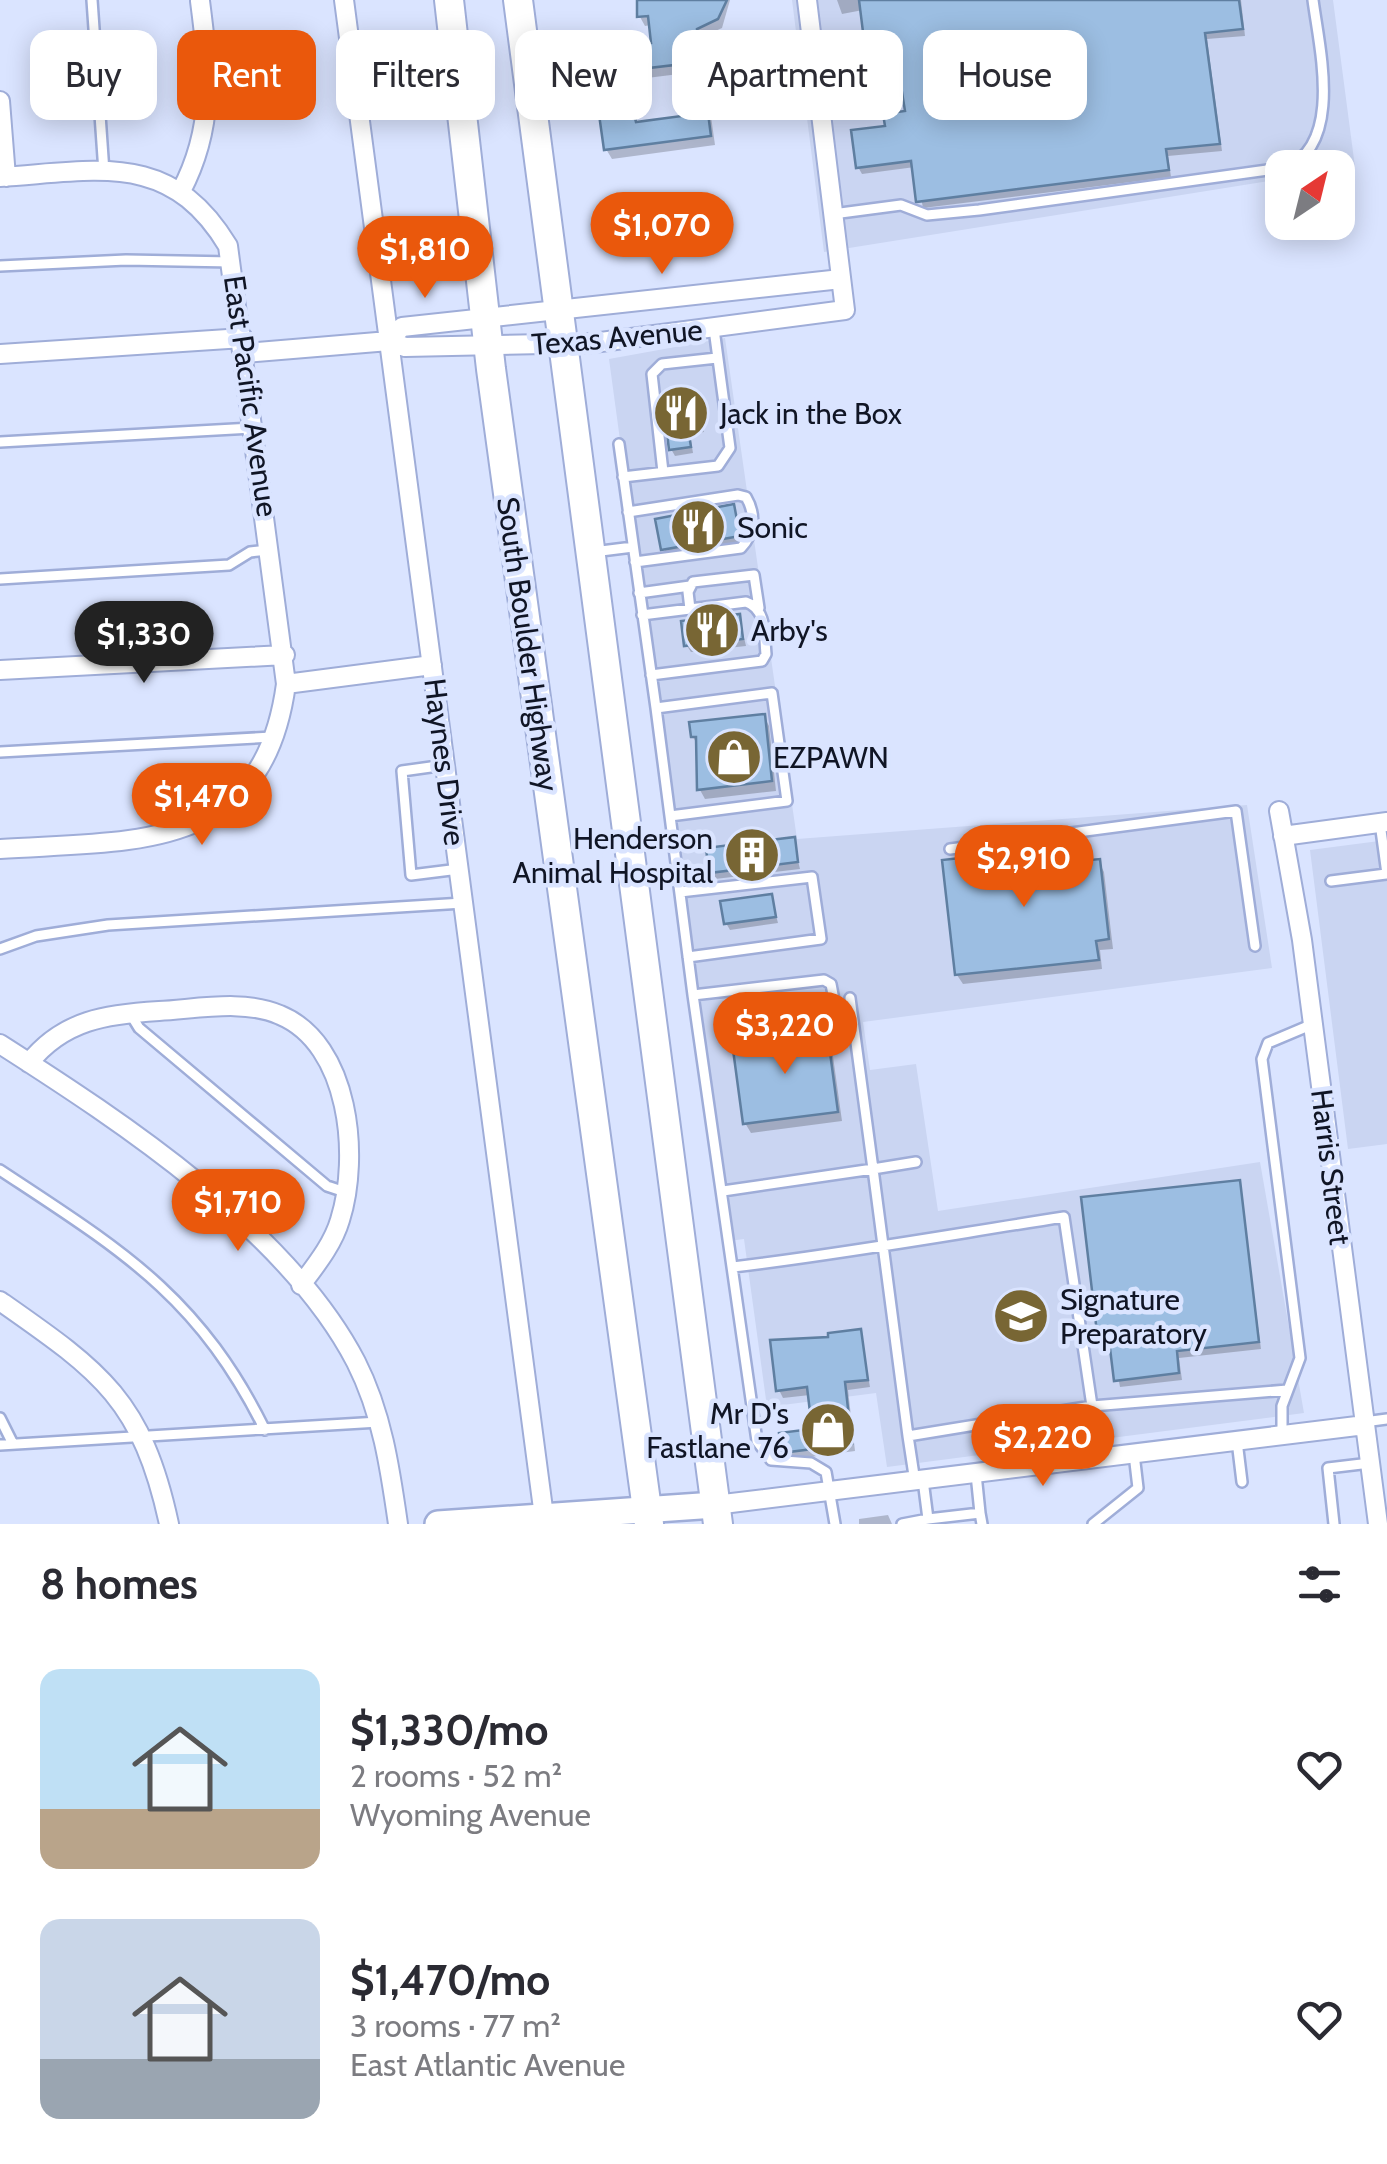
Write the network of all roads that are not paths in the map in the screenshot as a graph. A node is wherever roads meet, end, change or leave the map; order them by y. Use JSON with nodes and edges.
{"nodes":[{"id":1,"x":92,"y":0,"type":"edge"},
{"id":2,"x":344,"y":0,"type":"edge"},
{"id":3,"x":450,"y":0,"type":"edge"},
{"id":4,"x":518,"y":0,"type":"edge"},
{"id":5,"x":806,"y":0,"type":"edge"},
{"id":6,"x":1314,"y":0,"type":"edge"},
{"id":7,"x":200,"y":1,"type":"edge"},
{"id":8,"x":0,"y":101,"type":"edge"},
{"id":9,"x":1309,"y":150,"type":"edge"},
{"id":10,"x":1265,"y":171,"type":"edge"},
{"id":11,"x":104,"y":172,"type":"junction"},
{"id":12,"x":3,"y":177,"type":"edge"},
{"id":13,"x":181,"y":191,"type":"junction"},
{"id":14,"x":833,"y":214,"type":"junction"},
{"id":15,"x":232,"y":262,"type":"junction"},
{"id":16,"x":0,"y":266,"type":"edge"},
{"id":17,"x":842,"y":279,"type":"junction"},
{"id":18,"x":557,"y":311,"type":"junction"},
{"id":19,"x":714,"y":329,"type":"junction"},
{"id":20,"x":488,"y":332,"type":"junction"},
{"id":21,"x":388,"y":342,"type":"junction"},
{"id":22,"x":562,"y":344,"type":"junction"},
{"id":23,"x":244,"y":346,"type":"junction"},
{"id":24,"x":0,"y":354,"type":"edge"},
{"id":25,"x":718,"y":358,"type":"junction"},
{"id":26,"x":253,"y":428,"type":"junction"},
{"id":27,"x":0,"y":442,"type":"edge"},
{"id":28,"x":619,"y":444,"type":"dead end"},
{"id":29,"x":663,"y":472,"type":"junction"},
{"id":30,"x":623,"y":477,"type":"junction"},
{"id":31,"x":628,"y":512,"type":"junction"},
{"id":32,"x":632,"y":547,"type":"junction"},
{"id":33,"x":272,"y":550,"type":"junction"},
{"id":34,"x":590,"y":552,"type":"junction"},
{"id":35,"x":635,"y":562,"type":"junction"},
{"id":36,"x":0,"y":579,"type":"edge"},
{"id":37,"x":690,"y":586,"type":"junction"},
{"id":38,"x":640,"y":593,"type":"junction"},
{"id":39,"x":690,"y":609,"type":"junction"},
{"id":40,"x":760,"y":610,"type":"junction"},
{"id":41,"x":642,"y":615,"type":"junction"},
{"id":42,"x":285,"y":655,"type":"junction"},
{"id":43,"x":432,"y":665,"type":"junction"},
{"id":44,"x":0,"y":670,"type":"edge"},
{"id":45,"x":651,"y":675,"type":"junction"},
{"id":46,"x":286,"y":684,"type":"junction"},
{"id":47,"x":656,"y":708,"type":"junction"},
{"id":48,"x":275,"y":736,"type":"junction"},
{"id":49,"x":0,"y":752,"type":"edge"},
{"id":50,"x":445,"y":765,"type":"junction"},
{"id":51,"x":1279,"y":811,"type":"dead end"},
{"id":52,"x":670,"y":816,"type":"junction"},
{"id":53,"x":1383,"y":822,"type":"edge"},
{"id":54,"x":1283,"y":836,"type":"junction"},
{"id":55,"x":0,"y":849,"type":"edge"},
{"id":56,"x":950,"y":849,"type":"dead end"},
{"id":57,"x":459,"y":869,"type":"junction"},
{"id":58,"x":1386,"y":874,"type":"edge"},
{"id":59,"x":1331,"y":881,"type":"dead end"},
{"id":60,"x":680,"y":892,"type":"junction"},
{"id":61,"x":464,"y":903,"type":"junction"},
{"id":62,"x":1255,"y":946,"type":"dead end"},
{"id":63,"x":0,"y":950,"type":"edge"},
{"id":64,"x":688,"y":957,"type":"junction"},
{"id":65,"x":692,"y":995,"type":"junction"},
{"id":66,"x":850,"y":998,"type":"dead end"},
{"id":67,"x":834,"y":1000,"type":"dead end"},
{"id":68,"x":129,"y":1012,"type":"junction"},
{"id":69,"x":1312,"y":1024,"type":"junction"},
{"id":70,"x":0,"y":1044,"type":"edge"},
{"id":71,"x":28,"y":1062,"type":"junction"},
{"id":72,"x":916,"y":1162,"type":"dead end"},
{"id":73,"x":872,"y":1169,"type":"junction"},
{"id":74,"x":0,"y":1170,"type":"edge"},
{"id":75,"x":723,"y":1191,"type":"junction"},
{"id":76,"x":346,"y":1192,"type":"junction"},
{"id":77,"x":884,"y":1244,"type":"junction"},
{"id":78,"x":733,"y":1267,"type":"junction"},
{"id":79,"x":300,"y":1285,"type":"junction"},
{"id":80,"x":0,"y":1300,"type":"edge"},
{"id":81,"x":1287,"y":1390,"type":"junction"},
{"id":82,"x":1092,"y":1406,"type":"junction"},
{"id":83,"x":0,"y":1418,"type":"edge"},
{"id":84,"x":1387,"y":1419,"type":"edge"},
{"id":85,"x":379,"y":1422,"type":"junction"},
{"id":86,"x":1364,"y":1424,"type":"junction"},
{"id":87,"x":265,"y":1430,"type":"junction"},
{"id":88,"x":144,"y":1435,"type":"junction"},
{"id":89,"x":908,"y":1436,"type":"junction"},
{"id":90,"x":1282,"y":1436,"type":"junction"},
{"id":91,"x":1237,"y":1441,"type":"junction"},
{"id":92,"x":13,"y":1444,"type":"junction"},
{"id":93,"x":0,"y":1445,"type":"edge"},
{"id":94,"x":1134,"y":1454,"type":"junction"},
{"id":95,"x":1105,"y":1458,"type":"junction"},
{"id":96,"x":1370,"y":1463,"type":"junction"},
{"id":97,"x":976,"y":1474,"type":"junction"},
{"id":98,"x":919,"y":1481,"type":"junction"},
{"id":99,"x":1242,"y":1482,"type":"dead end"},
{"id":100,"x":831,"y":1492,"type":"junction"},
{"id":101,"x":717,"y":1514,"type":"edge"},
{"id":102,"x":648,"y":1517,"type":"edge"},
{"id":103,"x":981,"y":1518,"type":"edge"},
{"id":104,"x":928,"y":1519,"type":"junction"},
{"id":105,"x":544,"y":1521,"type":"edge"},
{"id":106,"x":168,"y":1524,"type":"edge"},
{"id":107,"x":398,"y":1524,"type":"edge"},
{"id":108,"x":438,"y":1524,"type":"edge"},
{"id":109,"x":835,"y":1524,"type":"edge"},
{"id":110,"x":902,"y":1524,"type":"edge"},
{"id":111,"x":1093,"y":1524,"type":"edge"},
{"id":112,"x":1334,"y":1524,"type":"edge"},
{"id":113,"x":1378,"y":1524,"type":"edge"}],
"edges":[{"from":1,"to":11,"type":"lane"},
{"from":2,"to":21,"type":"street","name":"Haynes Drive"},
{"from":3,"to":20,"type":"main road","name":"South Boulder Highway"},
{"from":4,"to":18,"type":"main road"},
{"from":5,"to":14,"type":"street"},
{"from":6,"to":9,"type":"lane"},
{"from":7,"to":13,"type":"street"},
{"from":8,"to":12,"type":"street"},
{"from":10,"to":14,"type":"lane"},
{"from":11,"to":12,"type":"street","name":"East Pacific Avenue"},
{"from":11,"to":13,"type":"street","name":"East Pacific Avenue"},
{"from":13,"to":15,"type":"street","name":"East Pacific Avenue"},
{"from":14,"to":17,"type":"street"},
{"from":15,"to":16,"type":"lane"},
{"from":15,"to":23,"type":"street","name":"East Pacific Avenue"},
{"from":17,"to":18,"type":"street","name":"Texas Avenue"},
{"from":17,"to":19,"type":"street","name":"Texas Avenue"},
{"from":18,"to":20,"type":"street","name":"Texas Avenue"},
{"from":18,"to":22,"type":"main road"},
{"from":19,"to":22,"type":"street","name":"Texas Avenue"},
{"from":19,"to":25,"type":"lane"},
{"from":20,"to":21,"type":"street","name":"Texas Avenue"},
{"from":20,"to":22,"type":"street","name":"Texas Avenue"},
{"from":20,"to":102,"type":"main road","name":"South Boulder Highway"},
{"from":21,"to":23,"type":"street","name":"Texas Avenue"},
{"from":21,"to":43,"type":"street","name":"Haynes Drive"},
{"from":22,"to":34,"type":"main road"},
{"from":23,"to":24,"type":"street","name":"Texas Avenue"},
{"from":23,"to":26,"type":"street","name":"East Pacific Avenue"},
{"from":25,"to":29,"type":"lane"},
{"from":25,"to":29,"type":"lane"},
{"from":26,"to":27,"type":"lane"},
{"from":26,"to":33,"type":"street","name":"East Pacific Avenue"},
{"from":28,"to":30,"type":"lane"},
{"from":29,"to":30,"type":"lane"},
{"from":30,"to":31,"type":"lane"},
{"from":31,"to":32,"type":"lane"},
{"from":31,"to":35,"type":"lane"},
{"from":32,"to":34,"type":"lane"},
{"from":32,"to":35,"type":"lane"},
{"from":33,"to":36,"type":"lane"},
{"from":33,"to":42,"type":"street","name":"East Pacific Avenue"},
{"from":34,"to":101,"type":"main road"},
{"from":35,"to":38,"type":"lane"},
{"from":37,"to":38,"type":"lane"},
{"from":37,"to":39,"type":"lane"},
{"from":37,"to":40,"type":"lane"},
{"from":38,"to":41,"type":"lane"},
{"from":39,"to":40,"type":"lane"},
{"from":39,"to":41,"type":"lane"},
{"from":40,"to":45,"type":"lane"},
{"from":41,"to":45,"type":"lane"},
{"from":42,"to":44,"type":"street"},
{"from":42,"to":46,"type":"street","name":"East Pacific Avenue"},
{"from":43,"to":46,"type":"street"},
{"from":43,"to":50,"type":"street","name":"Haynes Drive"},
{"from":45,"to":47,"type":"lane"},
{"from":46,"to":48,"type":"street","name":"East Pacific Avenue"},
{"from":47,"to":52,"type":"lane"},
{"from":47,"to":52,"type":"lane"},
{"from":48,"to":49,"type":"lane"},
{"from":48,"to":55,"type":"street","name":"East Pacific Avenue"},
{"from":50,"to":57,"type":"street","name":"Haynes Drive"},
{"from":50,"to":57,"type":"lane"},
{"from":51,"to":54,"type":"street","name":"Harris Street"},
{"from":52,"to":60,"type":"lane"},
{"from":53,"to":54,"type":"street"},
{"from":53,"to":58,"type":"lane"},
{"from":54,"to":69,"type":"street","name":"Harris Street"},
{"from":56,"to":62,"type":"lane"},
{"from":57,"to":61,"type":"street","name":"Haynes Drive"},
{"from":58,"to":59,"type":"lane"},
{"from":60,"to":64,"type":"lane"},
{"from":60,"to":64,"type":"lane"},
{"from":61,"to":63,"type":"lane"},
{"from":61,"to":105,"type":"street","name":"Haynes Drive"},
{"from":64,"to":65,"type":"lane"},
{"from":65,"to":67,"type":"lane"},
{"from":65,"to":75,"type":"lane"},
{"from":66,"to":73,"type":"lane"},
{"from":68,"to":71,"type":"street"},
{"from":68,"to":76,"type":"lane"},
{"from":68,"to":76,"type":"street"},
{"from":69,"to":81,"type":"lane"},
{"from":69,"to":86,"type":"street","name":"Harris Street"},
{"from":70,"to":71,"type":"street"},
{"from":71,"to":79,"type":"street"},
{"from":72,"to":73,"type":"lane"},
{"from":73,"to":75,"type":"lane"},
{"from":73,"to":77,"type":"lane"},
{"from":74,"to":87,"type":"lane"},
{"from":75,"to":78,"type":"lane"},
{"from":76,"to":79,"type":"street"},
{"from":77,"to":78,"type":"lane"},
{"from":77,"to":82,"type":"lane"},
{"from":77,"to":89,"type":"lane"},
{"from":78,"to":100,"type":"lane"},
{"from":79,"to":85,"type":"street"},
{"from":80,"to":88,"type":"street"},
{"from":81,"to":82,"type":"lane"},
{"from":81,"to":90,"type":"lane"},
{"from":82,"to":89,"type":"lane"},
{"from":82,"to":95,"type":"lane"},
{"from":83,"to":92,"type":"lane"},
{"from":84,"to":86,"type":"lane"},
{"from":85,"to":87,"type":"lane"},
{"from":85,"to":107,"type":"street"},
{"from":86,"to":90,"type":"street"},
{"from":86,"to":96,"type":"street","name":"Harris Street"},
{"from":87,"to":88,"type":"lane"},
{"from":88,"to":92,"type":"lane"},
{"from":88,"to":106,"type":"street"},
{"from":89,"to":98,"type":"lane"},
{"from":90,"to":91,"type":"street"},
{"from":91,"to":94,"type":"street"},
{"from":91,"to":99,"type":"lane"},
{"from":92,"to":93,"type":"lane"},
{"from":94,"to":95,"type":"street"},
{"from":94,"to":111,"type":"lane"},
{"from":95,"to":97,"type":"street"},
{"from":96,"to":112,"type":"lane"},
{"from":96,"to":113,"type":"street","name":"Harris Street"},
{"from":97,"to":98,"type":"street"},
{"from":97,"to":103,"type":"lane"},
{"from":98,"to":100,"type":"street"},
{"from":98,"to":104,"type":"lane"},
{"from":100,"to":101,"type":"street"},
{"from":100,"to":109,"type":"lane"},
{"from":101,"to":102,"type":"street"},
{"from":102,"to":105,"type":"street"},
{"from":103,"to":104,"type":"lane"},
{"from":104,"to":110,"type":"lane"},
{"from":105,"to":108,"type":"street"}]}
